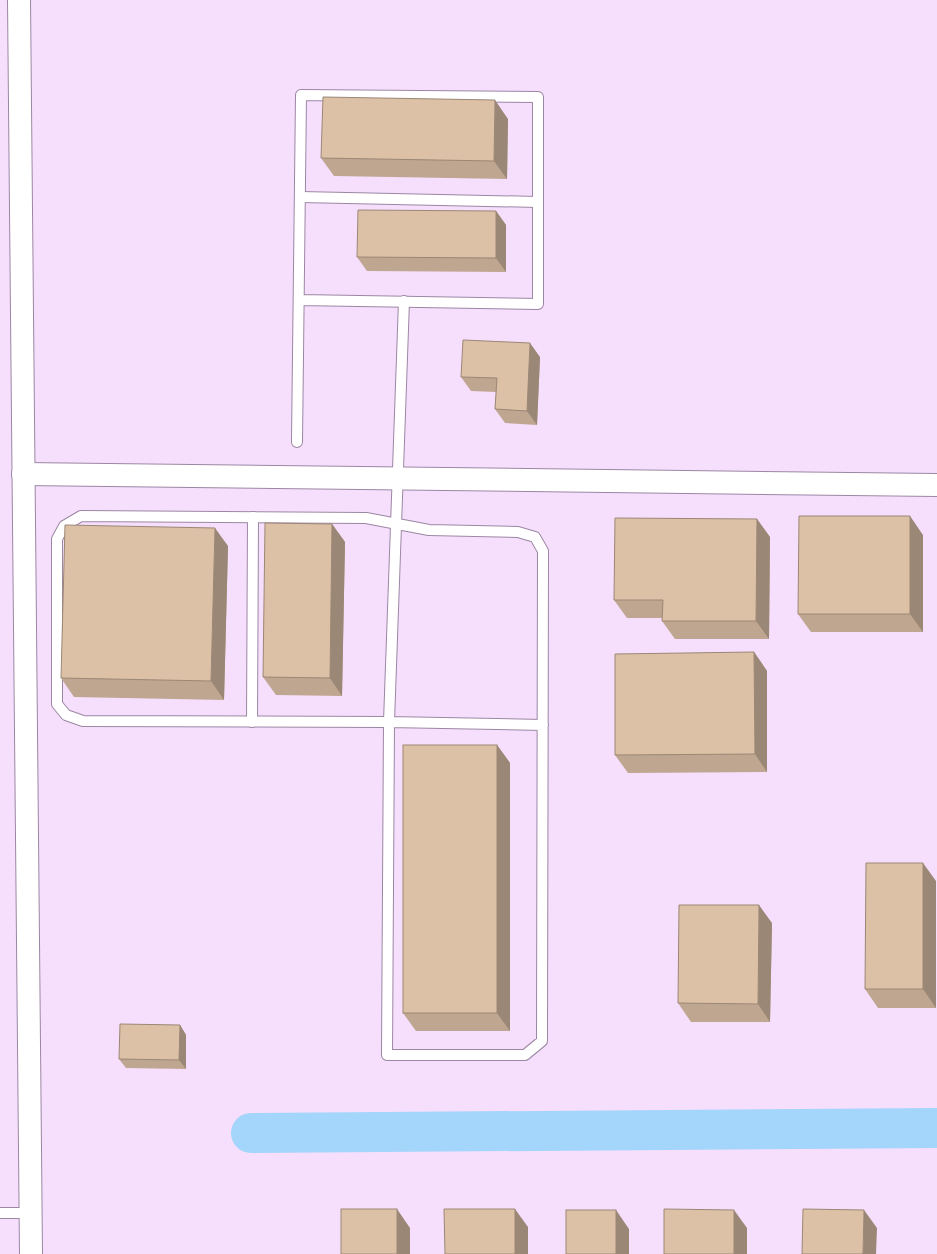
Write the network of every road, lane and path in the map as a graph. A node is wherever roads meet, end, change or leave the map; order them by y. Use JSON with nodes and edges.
{"nodes":[{"id":1,"x":19,"y":0,"type":"edge"},
{"id":2,"x":300,"y":198,"type":"junction"},
{"id":3,"x":538,"y":202,"type":"junction"},
{"id":4,"x":299,"y":300,"type":"junction"},
{"id":5,"x":404,"y":301,"type":"junction"},
{"id":6,"x":297,"y":442,"type":"dead end"},
{"id":7,"x":23,"y":474,"type":"junction"},
{"id":8,"x":398,"y":478,"type":"junction"},
{"id":9,"x":937,"y":485,"type":"edge"},
{"id":10,"x":253,"y":517,"type":"junction"},
{"id":11,"x":252,"y":722,"type":"junction"},
{"id":12,"x":389,"y":722,"type":"junction"},
{"id":13,"x":543,"y":725,"type":"junction"},
{"id":14,"x":0,"y":1213,"type":"edge"},
{"id":15,"x":31,"y":1213,"type":"junction"},
{"id":16,"x":31,"y":1254,"type":"edge"}],
"edges":[{"from":1,"to":7,"type":"street"},
{"from":2,"to":3,"type":"lane"},
{"from":2,"to":3,"type":"lane"},
{"from":2,"to":4,"type":"lane"},
{"from":3,"to":5,"type":"lane"},
{"from":4,"to":5,"type":"lane"},
{"from":4,"to":6,"type":"lane"},
{"from":5,"to":8,"type":"lane"},
{"from":7,"to":8,"type":"street"},
{"from":7,"to":15,"type":"street"},
{"from":8,"to":9,"type":"street"},
{"from":8,"to":12,"type":"lane"},
{"from":10,"to":11,"type":"lane"},
{"from":10,"to":11,"type":"lane"},
{"from":10,"to":13,"type":"lane"},
{"from":11,"to":12,"type":"lane"},
{"from":12,"to":13,"type":"lane"},
{"from":12,"to":13,"type":"lane"},
{"from":14,"to":15,"type":"lane"},
{"from":15,"to":16,"type":"street"}]}
